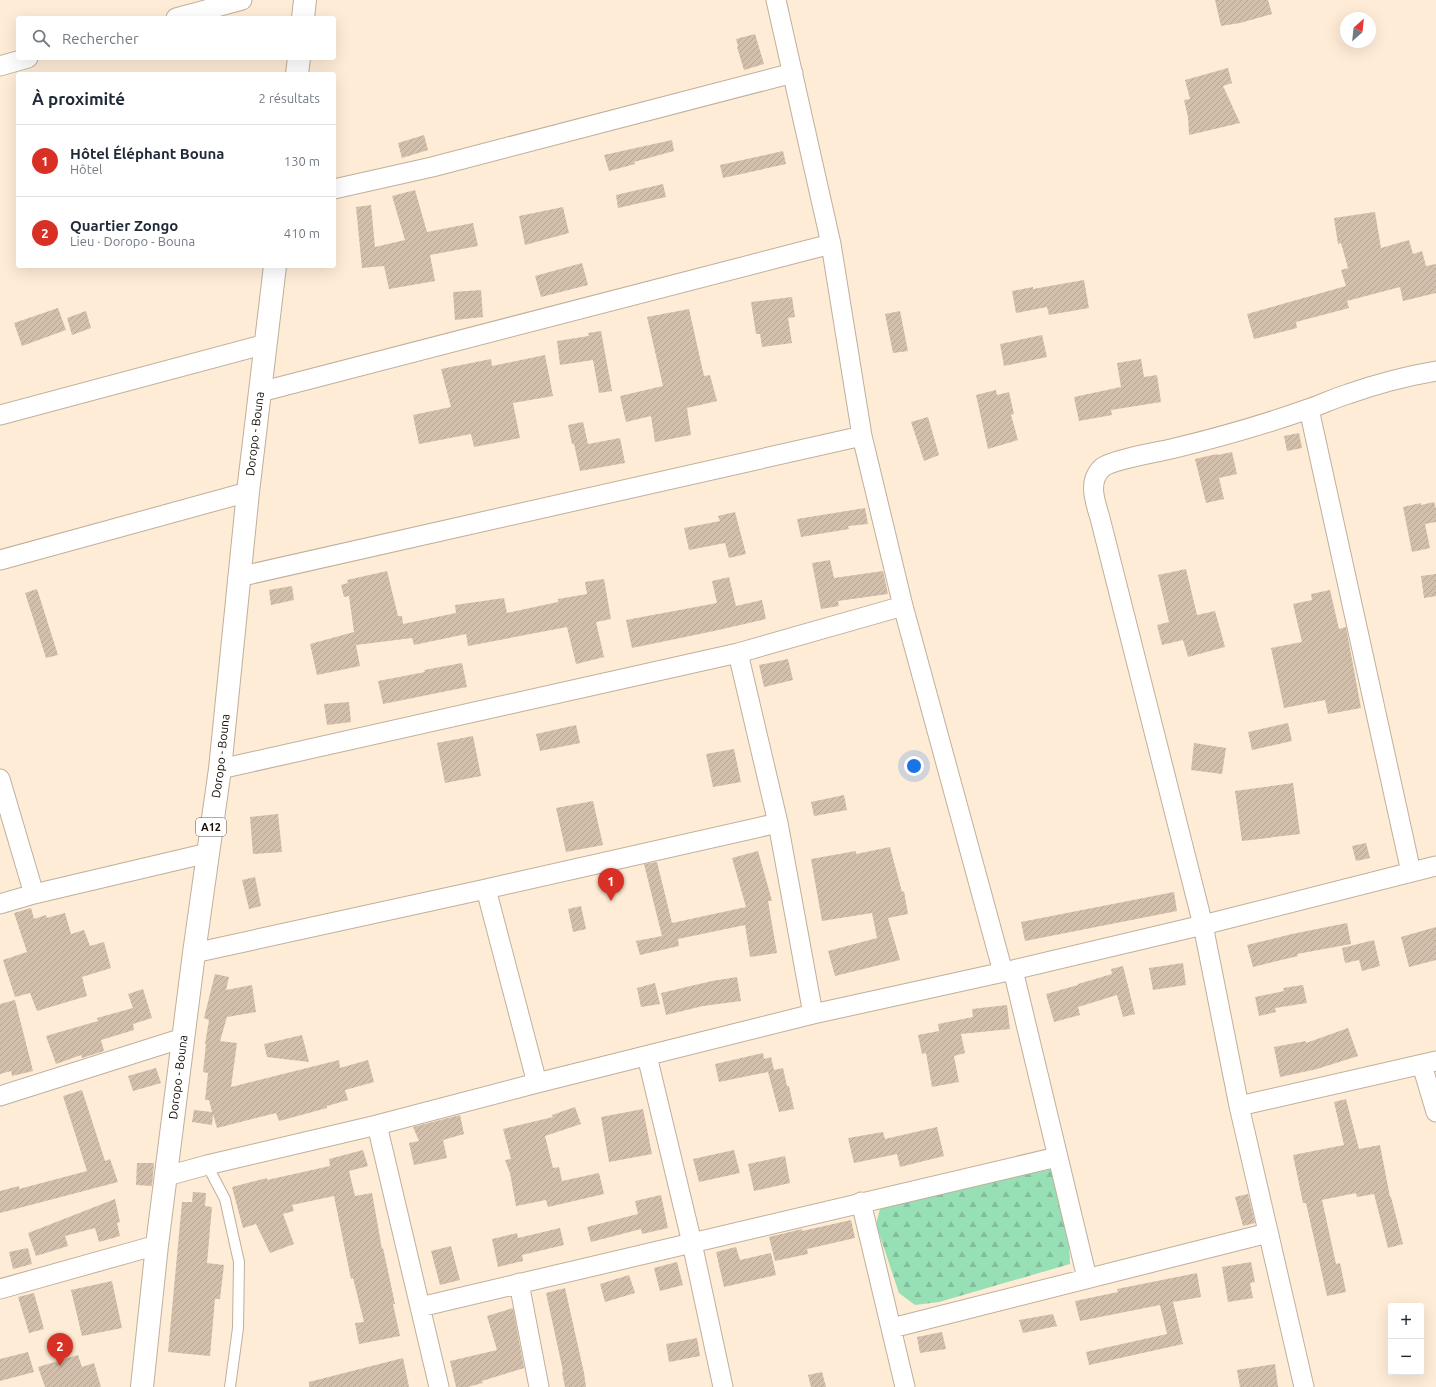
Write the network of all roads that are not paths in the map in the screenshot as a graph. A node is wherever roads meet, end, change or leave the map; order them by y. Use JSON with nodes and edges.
{"nodes":[{"id":1,"x":242,"y":0,"type":"edge"},
{"id":2,"x":305,"y":0,"type":"edge"},
{"id":3,"x":776,"y":0,"type":"edge"},
{"id":4,"x":183,"y":16,"type":"edge"},
{"id":5,"x":303,"y":16,"type":"edge"},
{"id":6,"x":21,"y":60,"type":"edge"},
{"id":7,"x":299,"y":60,"type":"edge"},
{"id":8,"x":0,"y":66,"type":"edge"},
{"id":9,"x":297,"y":72,"type":"edge"},
{"id":10,"x":793,"y":73,"type":"junction"},
{"id":11,"x":336,"y":189,"type":"edge"},
{"id":12,"x":831,"y":244,"type":"junction"},
{"id":13,"x":275,"y":268,"type":"edge"},
{"id":14,"x":266,"y":344,"type":"junction"},
{"id":15,"x":1436,"y":371,"type":"edge"},
{"id":16,"x":260,"y":392,"type":"junction"},
{"id":17,"x":1309,"y":409,"type":"junction"},
{"id":18,"x":0,"y":415,"type":"edge"},
{"id":19,"x":862,"y":436,"type":"junction"},
{"id":20,"x":248,"y":492,"type":"junction"},
{"id":21,"x":0,"y":560,"type":"edge"},
{"id":22,"x":238,"y":577,"type":"junction"},
{"id":23,"x":903,"y":606,"type":"junction"},
{"id":24,"x":738,"y":653,"type":"junction"},
{"id":25,"x":220,"y":769,"type":"junction"},
{"id":26,"x":0,"y":779,"type":"edge"},
{"id":27,"x":778,"y":823,"type":"junction"},
{"id":28,"x":208,"y":853,"type":"junction"},
{"id":29,"x":1436,"y":866,"type":"edge"},
{"id":30,"x":1411,"y":872,"type":"junction"},
{"id":31,"x":486,"y":889,"type":"junction"},
{"id":32,"x":34,"y":894,"type":"junction"},
{"id":33,"x":0,"y":904,"type":"edge"},
{"id":34,"x":1202,"y":925,"type":"junction"},
{"id":35,"x":194,"y":952,"type":"junction"},
{"id":36,"x":1008,"y":971,"type":"junction"},
{"id":37,"x":813,"y":1014,"type":"junction"},
{"id":38,"x":184,"y":1038,"type":"junction"},
{"id":39,"x":647,"y":1056,"type":"junction"},
{"id":40,"x":1429,"y":1063,"type":"edge"},
{"id":41,"x":537,"y":1083,"type":"junction"},
{"id":42,"x":0,"y":1096,"type":"edge"},
{"id":43,"x":1239,"y":1106,"type":"junction"},
{"id":44,"x":1436,"y":1112,"type":"edge"},
{"id":45,"x":378,"y":1124,"type":"junction"},
{"id":46,"x":1057,"y":1157,"type":"junction"},
{"id":47,"x":207,"y":1165,"type":"junction"},
{"id":48,"x":167,"y":1176,"type":"junction"},
{"id":49,"x":861,"y":1202,"type":"junction"},
{"id":50,"x":1268,"y":1233,"type":"junction"},
{"id":51,"x":692,"y":1243,"type":"junction"},
{"id":52,"x":157,"y":1245,"type":"junction"},
{"id":53,"x":1087,"y":1278,"type":"junction"},
{"id":54,"x":519,"y":1283,"type":"junction"},
{"id":55,"x":0,"y":1289,"type":"edge"},
{"id":56,"x":420,"y":1307,"type":"junction"},
{"id":57,"x":892,"y":1328,"type":"junction"},
{"id":58,"x":142,"y":1387,"type":"edge"},
{"id":59,"x":230,"y":1387,"type":"edge"},
{"id":60,"x":439,"y":1387,"type":"edge"},
{"id":61,"x":539,"y":1387,"type":"edge"},
{"id":62,"x":723,"y":1387,"type":"edge"},
{"id":63,"x":904,"y":1387,"type":"edge"},
{"id":64,"x":1304,"y":1387,"type":"edge"}],
"edges":[{"from":1,"to":4,"type":"street"},
{"from":2,"to":5,"type":"main road"},
{"from":3,"to":10,"type":"street"},
{"from":6,"to":8,"type":"street"},
{"from":7,"to":9,"type":"main road"},
{"from":10,"to":11,"type":"street"},
{"from":10,"to":12,"type":"street"},
{"from":12,"to":16,"type":"street"},
{"from":12,"to":19,"type":"street"},
{"from":13,"to":14,"type":"main road","name":"Doropo - Bouna","number":"A12"},
{"from":14,"to":16,"type":"main road","name":"Doropo - Bouna","number":"A12"},
{"from":14,"to":18,"type":"street"},
{"from":15,"to":17,"type":"street"},
{"from":16,"to":20,"type":"main road","name":"Doropo - Bouna","number":"A12"},
{"from":17,"to":30,"type":"street"},
{"from":17,"to":34,"type":"street"},
{"from":19,"to":22,"type":"street"},
{"from":19,"to":23,"type":"street"},
{"from":20,"to":21,"type":"street"},
{"from":20,"to":22,"type":"main road","name":"Doropo - Bouna","number":"A12"},
{"from":22,"to":25,"type":"main road","name":"Doropo - Bouna","number":"A12"},
{"from":23,"to":24,"type":"street"},
{"from":23,"to":36,"type":"street"},
{"from":24,"to":25,"type":"street"},
{"from":24,"to":27,"type":"street"},
{"from":25,"to":28,"type":"main road","name":"Doropo - Bouna","number":"A12"},
{"from":26,"to":32,"type":"street"},
{"from":27,"to":31,"type":"street"},
{"from":27,"to":37,"type":"street"},
{"from":28,"to":32,"type":"street"},
{"from":28,"to":35,"type":"main road","name":"Doropo - Bouna","number":"A12"},
{"from":29,"to":30,"type":"street"},
{"from":30,"to":34,"type":"street"},
{"from":31,"to":35,"type":"street"},
{"from":31,"to":41,"type":"street"},
{"from":32,"to":33,"type":"street"},
{"from":34,"to":36,"type":"street"},
{"from":34,"to":43,"type":"street"},
{"from":35,"to":38,"type":"main road","name":"Doropo - Bouna","number":"A12"},
{"from":36,"to":37,"type":"street"},
{"from":36,"to":46,"type":"street"},
{"from":37,"to":39,"type":"street"},
{"from":38,"to":42,"type":"street"},
{"from":38,"to":48,"type":"main road","name":"Doropo - Bouna","number":"A12"},
{"from":39,"to":41,"type":"street"},
{"from":39,"to":51,"type":"street"},
{"from":40,"to":43,"type":"street"},
{"from":40,"to":44,"type":"street"},
{"from":41,"to":45,"type":"street"},
{"from":43,"to":50,"type":"street"},
{"from":45,"to":47,"type":"street"},
{"from":45,"to":56,"type":"street"},
{"from":46,"to":49,"type":"street"},
{"from":46,"to":53,"type":"street"},
{"from":47,"to":48,"type":"street"},
{"from":47,"to":59,"type":"lane"},
{"from":48,"to":52,"type":"main road","name":"Doropo - Bouna","number":"A12"},
{"from":49,"to":51,"type":"street"},
{"from":49,"to":57,"type":"street"},
{"from":50,"to":53,"type":"street"},
{"from":50,"to":64,"type":"street"},
{"from":51,"to":54,"type":"street"},
{"from":51,"to":62,"type":"street"},
{"from":52,"to":55,"type":"street"},
{"from":52,"to":58,"type":"main road","name":"Doropo - Bouna","number":"A12"},
{"from":53,"to":57,"type":"street"},
{"from":54,"to":56,"type":"street"},
{"from":54,"to":61,"type":"street"},
{"from":56,"to":60,"type":"street"},
{"from":57,"to":63,"type":"street"}]}
